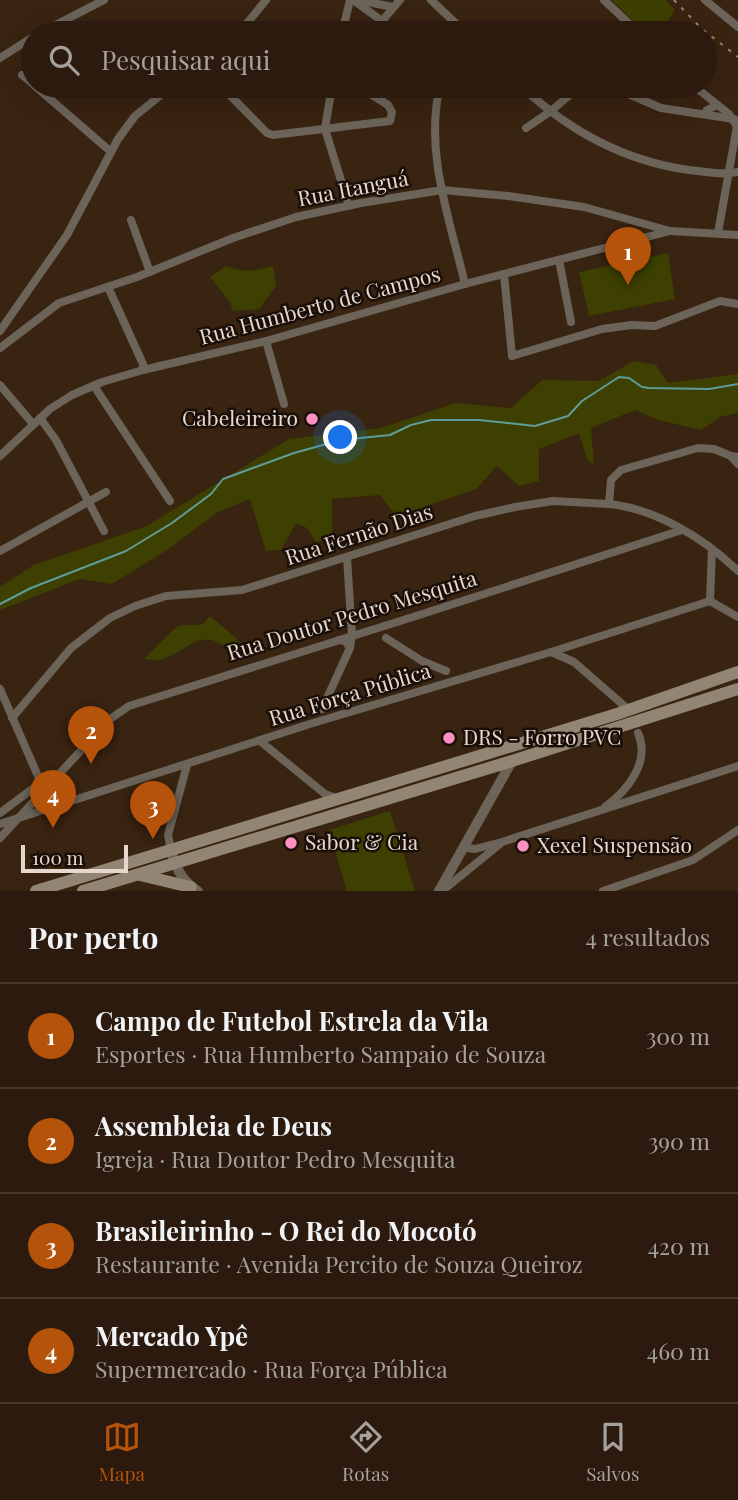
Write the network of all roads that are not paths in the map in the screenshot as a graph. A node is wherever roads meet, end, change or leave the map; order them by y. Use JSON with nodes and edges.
{"nodes":[{"id":1,"x":104,"y":0,"type":"edge"},
{"id":2,"x":266,"y":0,"type":"edge"},
{"id":3,"x":354,"y":0,"type":"edge"},
{"id":4,"x":431,"y":0,"type":"edge"},
{"id":5,"x":604,"y":0,"type":"edge"},
{"id":6,"x":705,"y":0,"type":"edge"},
{"id":7,"x":397,"y":4,"type":"edge"},
{"id":8,"x":63,"y":21,"type":"edge"},
{"id":9,"x":249,"y":21,"type":"edge"},
{"id":10,"x":346,"y":21,"type":"edge"},
{"id":11,"x":382,"y":21,"type":"joint"},
{"id":12,"x":453,"y":21,"type":"edge"},
{"id":13,"x":625,"y":21,"type":"edge"},
{"id":14,"x":738,"y":27,"type":"edge"},
{"id":15,"x":21,"y":45,"type":"edge"},
{"id":16,"x":0,"y":58,"type":"edge"},
{"id":17,"x":49,"y":98,"type":"edge"},
{"id":18,"x":157,"y":98,"type":"edge"},
{"id":19,"x":233,"y":98,"type":"edge"},
{"id":20,"x":330,"y":98,"type":"edge"},
{"id":21,"x":377,"y":98,"type":"edge"},
{"id":22,"x":437,"y":98,"type":"edge"},
{"id":23,"x":535,"y":98,"type":"edge"},
{"id":24,"x":566,"y":98,"type":"edge"},
{"id":25,"x":638,"y":98,"type":"edge"},
{"id":26,"x":708,"y":98,"type":"edge"},
{"id":27,"x":713,"y":102,"type":"junction"},
{"id":28,"x":551,"y":111,"type":"junction"},
{"id":29,"x":725,"y":111,"type":"junction"},
{"id":30,"x":703,"y":113,"type":"junction"},
{"id":31,"x":718,"y":118,"type":"junction"},
{"id":32,"x":734,"y":119,"type":"junction"},
{"id":33,"x":526,"y":128,"type":"dead end"},
{"id":34,"x":325,"y":129,"type":"junction"},
{"id":35,"x":110,"y":151,"type":"junction"},
{"id":36,"x":738,"y":172,"type":"edge"},
{"id":37,"x":728,"y":174,"type":"junction"},
{"id":38,"x":442,"y":190,"type":"junction"},
{"id":39,"x":349,"y":206,"type":"junction"},
{"id":40,"x":131,"y":220,"type":"dead end"},
{"id":41,"x":636,"y":222,"type":"junction"},
{"id":42,"x":670,"y":231,"type":"junction"},
{"id":43,"x":718,"y":233,"type":"junction"},
{"id":44,"x":738,"y":235,"type":"edge"},
{"id":45,"x":634,"y":241,"type":"junction"},
{"id":46,"x":559,"y":260,"type":"junction"},
{"id":47,"x":150,"y":272,"type":"junction"},
{"id":48,"x":505,"y":274,"type":"junction"},
{"id":49,"x":466,"y":284,"type":"junction"},
{"id":50,"x":108,"y":287,"type":"junction"},
{"id":51,"x":738,"y":304,"type":"edge"},
{"id":52,"x":571,"y":321,"type":"dead end"},
{"id":53,"x":0,"y":331,"type":"edge"},
{"id":54,"x":266,"y":341,"type":"junction"},
{"id":55,"x":1,"y":346,"type":"edge"},
{"id":56,"x":143,"y":370,"type":"junction"},
{"id":57,"x":0,"y":385,"type":"edge"},
{"id":58,"x":94,"y":386,"type":"junction"},
{"id":59,"x":284,"y":404,"type":"dead end"},
{"id":60,"x":37,"y":421,"type":"junction"},
{"id":61,"x":0,"y":456,"type":"edge"},
{"id":62,"x":734,"y":456,"type":"edge"},
{"id":63,"x":738,"y":464,"type":"edge"},
{"id":64,"x":611,"y":488,"type":"junction"},
{"id":65,"x":106,"y":492,"type":"dead end"},
{"id":66,"x":87,"y":501,"type":"junction"},
{"id":67,"x":170,"y":501,"type":"dead end"},
{"id":68,"x":609,"y":504,"type":"junction"},
{"id":69,"x":627,"y":506,"type":"junction"},
{"id":70,"x":666,"y":522,"type":"junction"},
{"id":71,"x":681,"y":530,"type":"junction"},
{"id":72,"x":104,"y":531,"type":"dead end"},
{"id":73,"x":664,"y":535,"type":"junction"},
{"id":74,"x":712,"y":549,"type":"junction"},
{"id":75,"x":0,"y":551,"type":"edge"},
{"id":76,"x":347,"y":558,"type":"junction"},
{"id":77,"x":738,"y":571,"type":"edge"},
{"id":78,"x":710,"y":601,"type":"junction"},
{"id":79,"x":738,"y":617,"type":"edge"},
{"id":80,"x":385,"y":626,"type":"junction"},
{"id":81,"x":376,"y":629,"type":"junction"},
{"id":82,"x":352,"y":635,"type":"junction"},
{"id":83,"x":386,"y":638,"type":"junction"},
{"id":84,"x":338,"y":639,"type":"junction"},
{"id":85,"x":572,"y":646,"type":"junction"},
{"id":86,"x":350,"y":648,"type":"junction"},
{"id":87,"x":551,"y":652,"type":"junction"},
{"id":88,"x":574,"y":662,"type":"junction"},
{"id":89,"x":446,"y":671,"type":"junction"},
{"id":90,"x":738,"y":672,"type":"edge"},
{"id":91,"x":468,"y":677,"type":"junction"},
{"id":92,"x":452,"y":681,"type":"junction"},
{"id":93,"x":0,"y":689,"type":"edge"},
{"id":94,"x":738,"y":689,"type":"edge"},
{"id":95,"x":321,"y":709,"type":"junction"},
{"id":96,"x":623,"y":712,"type":"junction"},
{"id":97,"x":12,"y":718,"type":"junction"},
{"id":98,"x":327,"y":719,"type":"junction"},
{"id":99,"x":313,"y":723,"type":"junction"},
{"id":100,"x":636,"y":726,"type":"junction"},
{"id":101,"x":260,"y":741,"type":"junction"},
{"id":102,"x":563,"y":745,"type":"junction"},
{"id":103,"x":466,"y":761,"type":"junction"},
{"id":104,"x":512,"y":761,"type":"junction"},
{"id":105,"x":187,"y":765,"type":"junction"},
{"id":106,"x":738,"y":766,"type":"edge"},
{"id":107,"x":486,"y":769,"type":"junction"},
{"id":108,"x":42,"y":786,"type":"junction"},
{"id":109,"x":621,"y":793,"type":"junction"},
{"id":110,"x":492,"y":794,"type":"junction"},
{"id":111,"x":336,"y":798,"type":"junction"},
{"id":112,"x":627,"y":802,"type":"junction"},
{"id":113,"x":600,"y":811,"type":"junction"},
{"id":114,"x":0,"y":813,"type":"edge"},
{"id":115,"x":20,"y":817,"type":"junction"},
{"id":116,"x":0,"y":824,"type":"edge"},
{"id":117,"x":738,"y":830,"type":"edge"},
{"id":118,"x":0,"y":838,"type":"edge"},
{"id":119,"x":502,"y":842,"type":"junction"},
{"id":120,"x":465,"y":844,"type":"junction"},
{"id":121,"x":171,"y":850,"type":"junction"},
{"id":122,"x":175,"y":864,"type":"junction"},
{"id":123,"x":136,"y":874,"type":"junction"},
{"id":124,"x":195,"y":889,"type":"edge"},
{"id":125,"x":36,"y":891,"type":"edge"},
{"id":126,"x":82,"y":891,"type":"edge"},
{"id":127,"x":441,"y":891,"type":"edge"},
{"id":128,"x":603,"y":891,"type":"edge"}],
"edges":[{"from":1,"to":8,"type":"street"},
{"from":2,"to":9,"type":"street"},
{"from":3,"to":7,"type":"street"},
{"from":3,"to":10,"type":"street"},
{"from":3,"to":11,"type":"street"},
{"from":4,"to":12,"type":"street"},
{"from":5,"to":13,"type":"street"},
{"from":6,"to":14,"type":"street"},
{"from":7,"to":11,"type":"street"},
{"from":15,"to":16,"type":"street"},
{"from":17,"to":35,"type":"street"},
{"from":18,"to":35,"type":"street"},
{"from":19,"to":34,"type":"street"},
{"from":20,"to":34,"type":"street"},
{"from":21,"to":34,"type":"street"},
{"from":22,"to":38,"type":"street"},
{"from":23,"to":28,"type":"street"},
{"from":24,"to":28,"type":"street"},
{"from":25,"to":30,"type":"street"},
{"from":26,"to":27,"type":"street"},
{"from":27,"to":29,"type":"street"},
{"from":27,"to":30,"type":"street"},
{"from":28,"to":33,"type":"street"},
{"from":28,"to":37,"type":"street"},
{"from":29,"to":31,"type":"street"},
{"from":29,"to":32,"type":"street"},
{"from":30,"to":31,"type":"street"},
{"from":31,"to":32,"type":"street"},
{"from":32,"to":37,"type":"street"},
{"from":34,"to":39,"type":"street"},
{"from":35,"to":53,"type":"street"},
{"from":36,"to":37,"type":"street"},
{"from":37,"to":43,"type":"street"},
{"from":38,"to":39,"type":"street","name":"Rua Itanguá"},
{"from":38,"to":41,"type":"street","name":"Rua Itanguá"},
{"from":38,"to":49,"type":"street"},
{"from":39,"to":47,"type":"street","name":"Rua Itanguá"},
{"from":40,"to":47,"type":"street"},
{"from":41,"to":42,"type":"street","name":"Rua Itanguá"},
{"from":41,"to":45,"type":"street"},
{"from":42,"to":43,"type":"street","name":"Rua Itanguá"},
{"from":42,"to":45,"type":"street","name":"Rua Humberto de Campos"},
{"from":43,"to":44,"type":"street","name":"Rua Itanguá"},
{"from":45,"to":46,"type":"street","name":"Rua Humberto de Campos"},
{"from":46,"to":48,"type":"street","name":"Rua Humberto de Campos"},
{"from":46,"to":52,"type":"street"},
{"from":47,"to":50,"type":"street","name":"Rua Itanguá"},
{"from":48,"to":49,"type":"street","name":"Rua Humberto de Campos"},
{"from":48,"to":51,"type":"street"},
{"from":49,"to":54,"type":"street","name":"Rua Humberto de Campos"},
{"from":50,"to":55,"type":"street","name":"Rua Itanguá"},
{"from":50,"to":56,"type":"street"},
{"from":54,"to":56,"type":"street","name":"Rua Humberto de Campos"},
{"from":54,"to":59,"type":"street"},
{"from":56,"to":58,"type":"street","name":"Rua Humberto de Campos"},
{"from":57,"to":60,"type":"street"},
{"from":58,"to":60,"type":"street","name":"Rua Humberto de Campos"},
{"from":58,"to":67,"type":"street"},
{"from":60,"to":61,"type":"street","name":"Rua Humberto de Campos"},
{"from":60,"to":66,"type":"street"},
{"from":62,"to":63,"type":"street"},
{"from":62,"to":64,"type":"street"},
{"from":64,"to":68,"type":"street"},
{"from":64,"to":69,"type":"street"},
{"from":65,"to":66,"type":"street"},
{"from":66,"to":72,"type":"street"},
{"from":66,"to":75,"type":"street"},
{"from":68,"to":69,"type":"street","name":"Rua Fernão Dias"},
{"from":68,"to":76,"type":"street","name":"Rua Fernão Dias"},
{"from":69,"to":70,"type":"street"},
{"from":70,"to":71,"type":"street"},
{"from":70,"to":73,"type":"street"},
{"from":71,"to":73,"type":"street","name":"Rua Doutor Pedro Mesquita"},
{"from":71,"to":74,"type":"street"},
{"from":73,"to":80,"type":"street","name":"Rua Doutor Pedro Mesquita"},
{"from":74,"to":77,"type":"street"},
{"from":74,"to":78,"type":"street"},
{"from":76,"to":82,"type":"street"},
{"from":76,"to":97,"type":"street","name":"Rua Fernão Dias"},
{"from":78,"to":79,"type":"street"},
{"from":78,"to":85,"type":"street","name":"Rua Força Pública"},
{"from":80,"to":81,"type":"street","name":"Rua Doutor Pedro Mesquita"},
{"from":80,"to":83,"type":"street"},
{"from":81,"to":82,"type":"street","name":"Rua Doutor Pedro Mesquita"},
{"from":81,"to":83,"type":"street"},
{"from":82,"to":84,"type":"street","name":"Rua Doutor Pedro Mesquita"},
{"from":82,"to":86,"type":"street"},
{"from":83,"to":89,"type":"street"},
{"from":84,"to":86,"type":"street"},
{"from":84,"to":108,"type":"street","name":"Rua Doutor Pedro Mesquita"},
{"from":85,"to":87,"type":"street","name":"Rua Força Pública"},
{"from":85,"to":88,"type":"street"},
{"from":86,"to":95,"type":"street"},
{"from":87,"to":88,"type":"street"},
{"from":87,"to":91,"type":"street","name":"Rua Força Pública"},
{"from":88,"to":96,"type":"street"},
{"from":89,"to":91,"type":"street"},
{"from":89,"to":92,"type":"street"},
{"from":90,"to":96,"type":"main road"},
{"from":91,"to":92,"type":"street","name":"Rua Força Pública"},
{"from":92,"to":98,"type":"street","name":"Rua Força Pública"},
{"from":93,"to":97,"type":"street"},
{"from":94,"to":100,"type":"main road"},
{"from":95,"to":98,"type":"street"},
{"from":95,"to":99,"type":"street"},
{"from":96,"to":102,"type":"main road"},
{"from":96,"to":103,"type":"main road"},
{"from":97,"to":108,"type":"street"},
{"from":98,"to":99,"type":"street","name":"Rua Força Pública"},
{"from":99,"to":101,"type":"street","name":"Rua Força Pública"},
{"from":100,"to":102,"type":"main road"},
{"from":100,"to":109,"type":"street"},
{"from":101,"to":105,"type":"street","name":"Rua Força Pública"},
{"from":101,"to":111,"type":"street"},
{"from":102,"to":104,"type":"main road"},
{"from":103,"to":107,"type":"main road"},
{"from":103,"to":111,"type":"main road"},
{"from":104,"to":107,"type":"main road"},
{"from":104,"to":110,"type":"street"},
{"from":105,"to":115,"type":"street","name":"Rua Força Pública"},
{"from":105,"to":121,"type":"street"},
{"from":106,"to":112,"type":"street"},
{"from":107,"to":110,"type":"street"},
{"from":107,"to":122,"type":"main road"},
{"from":108,"to":114,"type":"street"},
{"from":108,"to":115,"type":"street"},
{"from":109,"to":112,"type":"street"},
{"from":109,"to":113,"type":"street"},
{"from":110,"to":120,"type":"street"},
{"from":111,"to":121,"type":"main road"},
{"from":112,"to":113,"type":"street"},
{"from":113,"to":119,"type":"street"},
{"from":115,"to":116,"type":"street","name":"Rua Força Pública"},
{"from":115,"to":118,"type":"street"},
{"from":117,"to":128,"type":"street"},
{"from":119,"to":120,"type":"street"},
{"from":119,"to":127,"type":"street"},
{"from":120,"to":127,"type":"street"},
{"from":121,"to":122,"type":"street"},
{"from":121,"to":125,"type":"main road"},
{"from":122,"to":123,"type":"main road"},
{"from":122,"to":124,"type":"street"},
{"from":123,"to":124,"type":"main road"},
{"from":123,"to":126,"type":"main road"}]}
